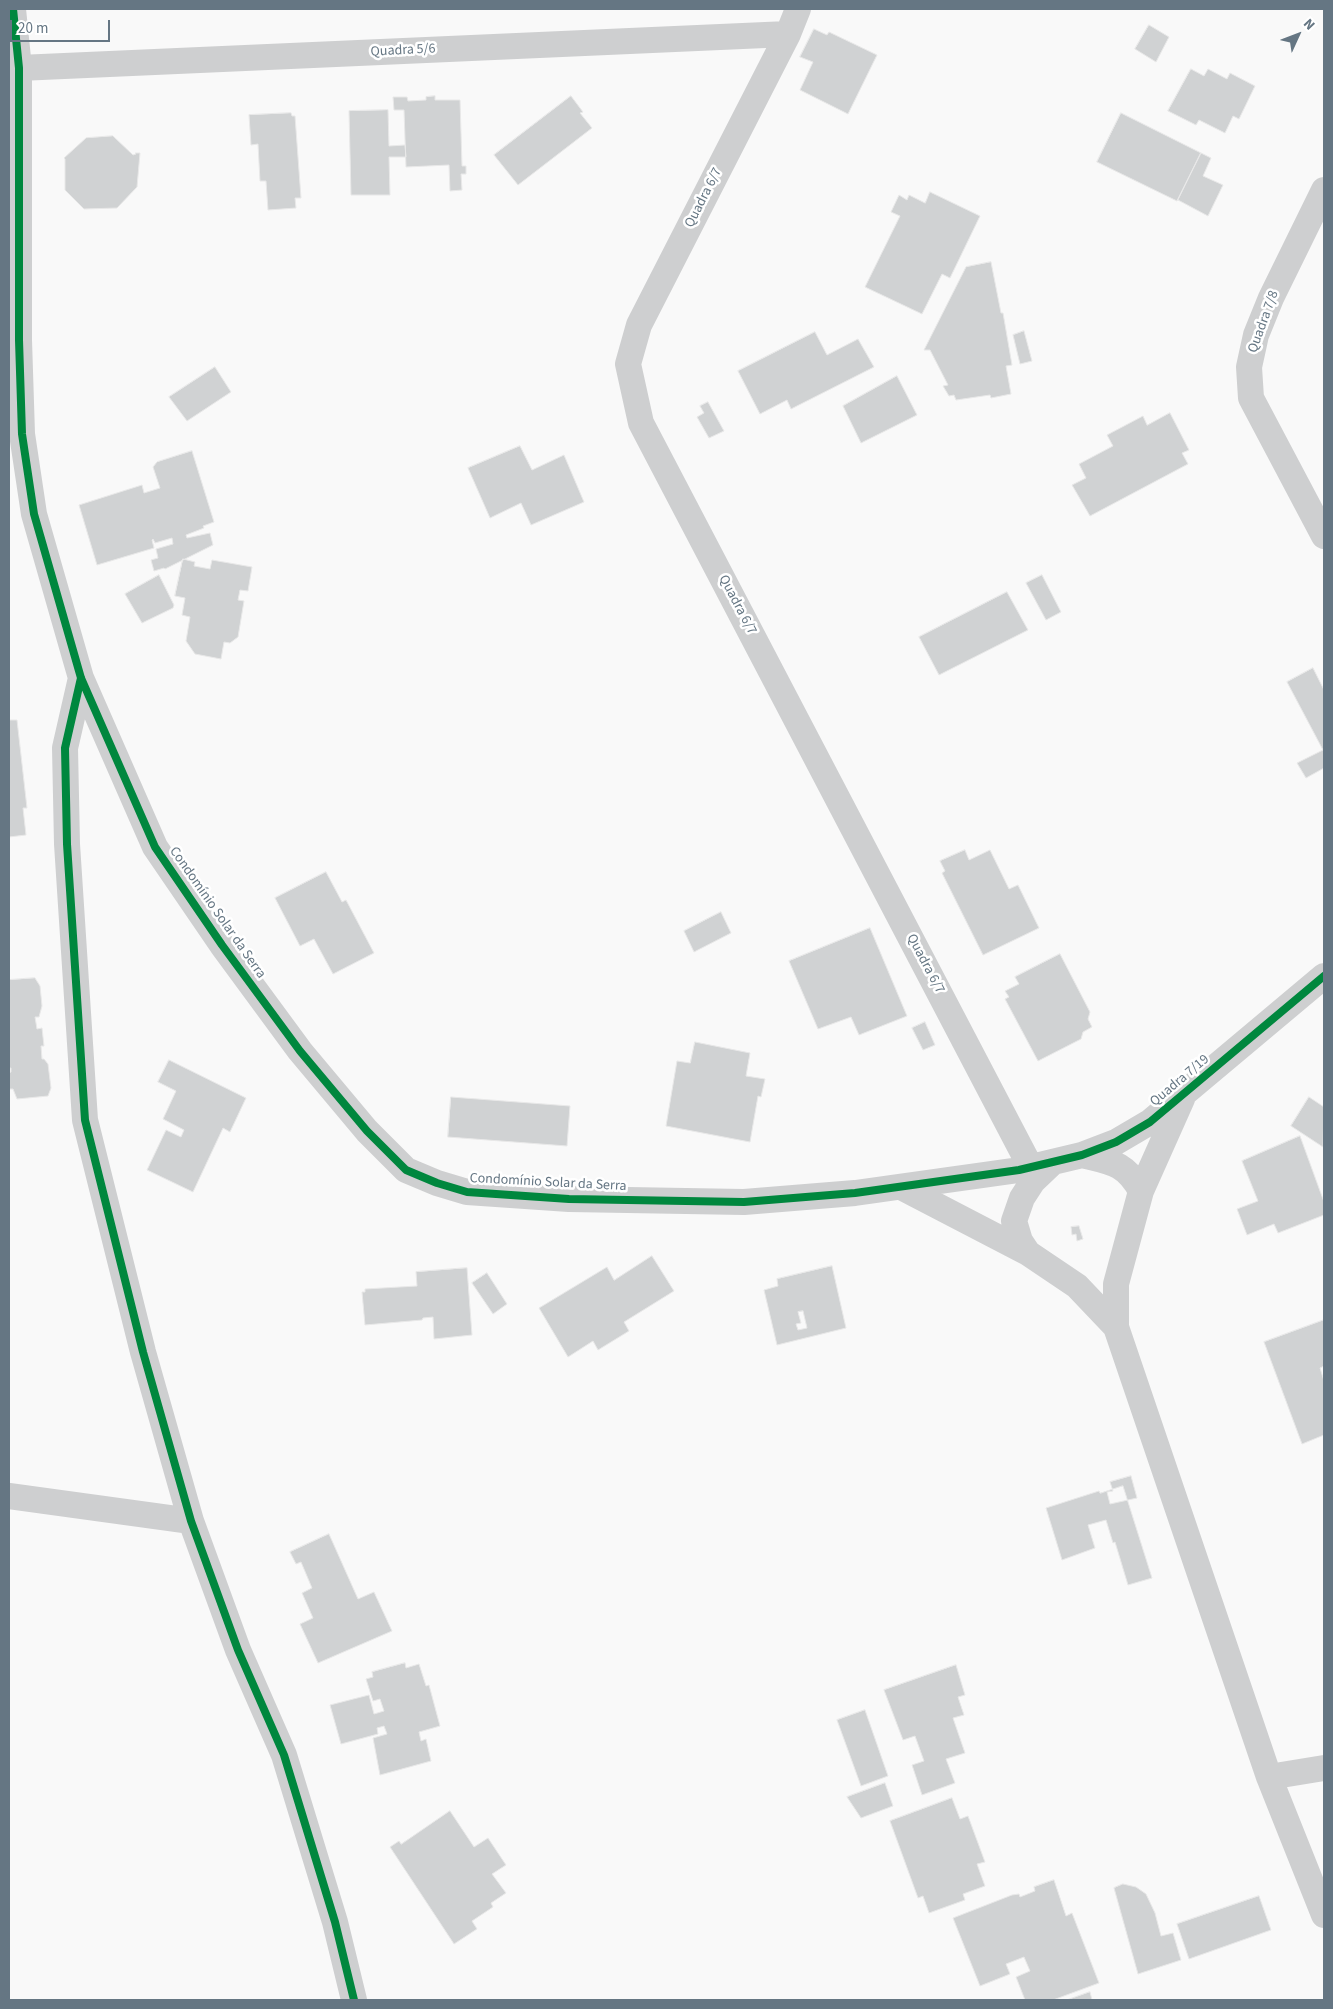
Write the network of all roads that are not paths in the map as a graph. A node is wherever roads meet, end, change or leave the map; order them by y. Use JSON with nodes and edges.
{"nodes":[{"id":1,"x":13,"y":9,"type":"edge"},
{"id":2,"x":798,"y":9,"type":"edge"},
{"id":3,"x":788,"y":34,"type":"junction"},
{"id":4,"x":19,"y":68,"type":"junction"},
{"id":5,"x":1324,"y":190,"type":"edge"},
{"id":6,"x":1324,"y":536,"type":"edge"},
{"id":7,"x":81,"y":678,"type":"junction"},
{"id":8,"x":1324,"y":976,"type":"edge"},
{"id":9,"x":1184,"y":1094,"type":"junction"},
{"id":10,"x":1082,"y":1155,"type":"junction"},
{"id":11,"x":1042,"y":1165,"type":"junction"},
{"id":12,"x":901,"y":1187,"type":"junction"},
{"id":13,"x":1141,"y":1191,"type":"junction"},
{"id":14,"x":1028,"y":1253,"type":"junction"},
{"id":15,"x":1116,"y":1327,"type":"junction"},
{"id":16,"x":9,"y":1496,"type":"edge"},
{"id":17,"x":190,"y":1521,"type":"junction"},
{"id":18,"x":1324,"y":1768,"type":"edge"},
{"id":19,"x":1269,"y":1777,"type":"junction"},
{"id":20,"x":1324,"y":1915,"type":"edge"},
{"id":21,"x":354,"y":2000,"type":"edge"}],
"edges":[{"from":1,"to":4,"type":"street","name":"Condomínio Solar da Serra"},
{"from":2,"to":3,"type":"street","name":"Quadra 6/7"},
{"from":3,"to":4,"type":"street","name":"Quadra 5/6"},
{"from":3,"to":11,"type":"street","name":"Quadra 6/7"},
{"from":4,"to":7,"type":"street","name":"Condomínio Solar da Serra"},
{"from":5,"to":6,"type":"street","name":"Quadra 7/8"},
{"from":7,"to":12,"type":"street","name":"Condomínio Solar da Serra"},
{"from":7,"to":17,"type":"street"},
{"from":8,"to":9,"type":"street","name":"Quadra 7/19"},
{"from":9,"to":10,"type":"street","name":"Quadra 7/19"},
{"from":9,"to":13,"type":"street"},
{"from":10,"to":11,"type":"street","name":"Quadra 7/19"},
{"from":10,"to":13,"type":"street"},
{"from":11,"to":12,"type":"street","name":"Condomínio Solar da Serra"},
{"from":11,"to":14,"type":"street"},
{"from":12,"to":14,"type":"street"},
{"from":13,"to":15,"type":"street"},
{"from":14,"to":15,"type":"street"},
{"from":15,"to":19,"type":"street"},
{"from":16,"to":17,"type":"street"},
{"from":17,"to":21,"type":"street"},
{"from":18,"to":19,"type":"street"},
{"from":19,"to":20,"type":"street"}]}
